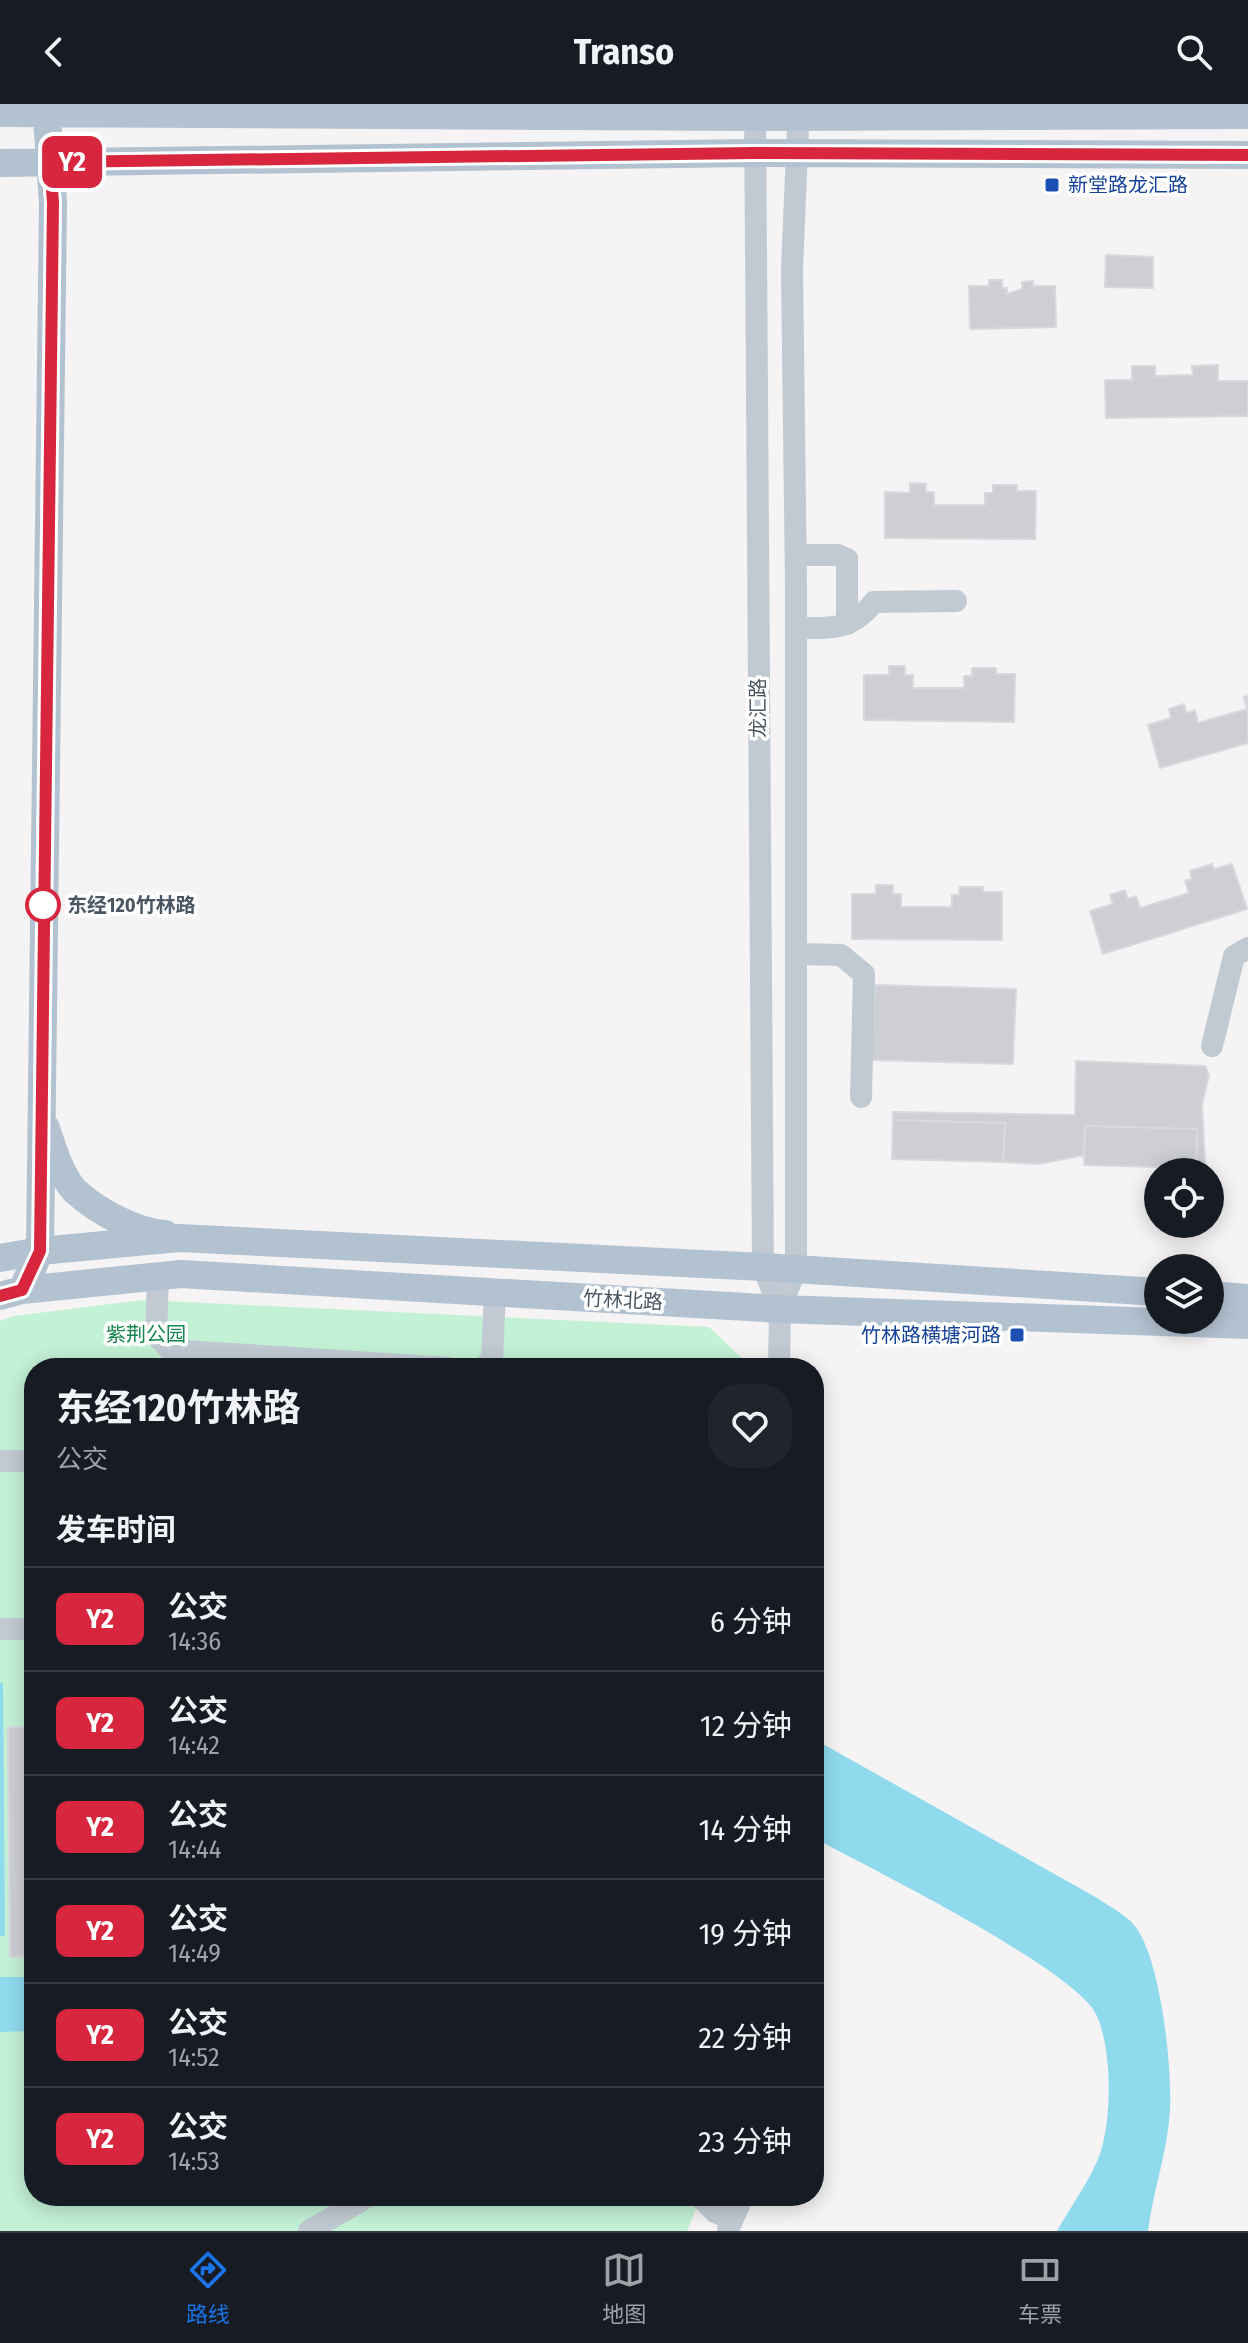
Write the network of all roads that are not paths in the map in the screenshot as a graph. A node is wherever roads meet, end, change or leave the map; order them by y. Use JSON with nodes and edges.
{"nodes":[{"id":1,"x":46,"y":108,"type":"edge"},
{"id":2,"x":798,"y":109,"type":"edge"},
{"id":3,"x":754,"y":110,"type":"edge"},
{"id":4,"x":0,"y":113,"type":"edge"},
{"id":5,"x":1248,"y":115,"type":"edge"},
{"id":6,"x":754,"y":153,"type":"junction"},
{"id":7,"x":796,"y":153,"type":"junction"},
{"id":8,"x":1248,"y":155,"type":"edge"},
{"id":9,"x":50,"y":162,"type":"junction"},
{"id":10,"x":0,"y":163,"type":"edge"},
{"id":11,"x":796,"y":555,"type":"junction"},
{"id":12,"x":956,"y":601,"type":"dead end"},
{"id":13,"x":847,"y":624,"type":"junction"},
{"id":14,"x":796,"y":628,"type":"junction"},
{"id":15,"x":1248,"y":948,"type":"edge"},
{"id":16,"x":796,"y":954,"type":"junction"},
{"id":17,"x":1212,"y":1046,"type":"dead end"},
{"id":18,"x":861,"y":1097,"type":"dead end"},
{"id":19,"x":41,"y":1113,"type":"junction"},
{"id":20,"x":265,"y":1242,"type":"junction"},
{"id":21,"x":40,"y":1251,"type":"junction"},
{"id":22,"x":0,"y":1261,"type":"edge"},
{"id":23,"x":763,"y":1267,"type":"junction"},
{"id":24,"x":796,"y":1269,"type":"junction"},
{"id":25,"x":158,"y":1276,"type":"junction"},
{"id":26,"x":1144,"y":1291,"type":"edge"},
{"id":27,"x":495,"y":1292,"type":"junction"},
{"id":28,"x":11,"y":1293,"type":"edge"},
{"id":29,"x":1224,"y":1296,"type":"edge"},
{"id":30,"x":1248,"y":1298,"type":"edge"},
{"id":31,"x":780,"y":1309,"type":"junction"},
{"id":32,"x":1248,"y":1325,"type":"edge"},
{"id":33,"x":294,"y":1358,"type":"edge"},
{"id":34,"x":492,"y":1358,"type":"edge"},
{"id":35,"x":779,"y":1358,"type":"edge"},
{"id":36,"x":0,"y":1461,"type":"edge"},
{"id":37,"x":24,"y":1461,"type":"edge"},
{"id":38,"x":0,"y":1629,"type":"edge"},
{"id":39,"x":24,"y":1629,"type":"edge"},
{"id":40,"x":352,"y":2206,"type":"edge"},
{"id":41,"x":709,"y":2206,"type":"edge"},
{"id":42,"x":739,"y":2206,"type":"edge"},
{"id":43,"x":730,"y":2225,"type":"edge"},
{"id":44,"x":309,"y":2231,"type":"edge"}],
"edges":[{"from":1,"to":3,"type":"main road"},
{"from":1,"to":4,"type":"main road"},
{"from":1,"to":9,"type":"main road"},
{"from":2,"to":3,"type":"main road"},
{"from":2,"to":5,"type":"main road"},
{"from":2,"to":7,"type":"street","name":"龙汇路"},
{"from":3,"to":6,"type":"street","name":"龙汇路"},
{"from":6,"to":7,"type":"main road"},
{"from":6,"to":9,"type":"main road"},
{"from":6,"to":23,"type":"street","name":"龙汇路"},
{"from":7,"to":8,"type":"main road"},
{"from":7,"to":11,"type":"street","name":"龙汇路"},
{"from":9,"to":10,"type":"main road"},
{"from":9,"to":19,"type":"main road"},
{"from":11,"to":13,"type":"street"},
{"from":11,"to":14,"type":"street","name":"龙汇路"},
{"from":12,"to":13,"type":"street"},
{"from":13,"to":14,"type":"street"},
{"from":14,"to":16,"type":"street","name":"龙汇路"},
{"from":15,"to":17,"type":"street"},
{"from":16,"to":18,"type":"street"},
{"from":16,"to":24,"type":"street","name":"龙汇路"},
{"from":19,"to":20,"type":"main road"},
{"from":19,"to":21,"type":"main road"},
{"from":20,"to":21,"type":"main road","name":"竹林北路"},
{"from":20,"to":23,"type":"main road","name":"竹林北路"},
{"from":21,"to":22,"type":"main road","name":"竹林北路"},
{"from":21,"to":28,"type":"main road"},
{"from":22,"to":28,"type":"main road"},
{"from":23,"to":24,"type":"main road","name":"竹林北路"},
{"from":23,"to":31,"type":"street","name":"龙汇路"},
{"from":24,"to":26,"type":"main road","name":"竹林北路"},
{"from":24,"to":31,"type":"street"},
{"from":25,"to":27,"type":"main road","name":"竹林北路"},
{"from":25,"to":28,"type":"main road","name":"竹林北路"},
{"from":25,"to":33,"type":"street"},
{"from":27,"to":31,"type":"main road","name":"竹林北路"},
{"from":27,"to":34,"type":"street"},
{"from":29,"to":30,"type":"main road"},
{"from":31,"to":32,"type":"main road","name":"竹林北路"},
{"from":31,"to":35,"type":"street"},
{"from":36,"to":37,"type":"street"},
{"from":38,"to":39,"type":"street"},
{"from":40,"to":44,"type":"street"},
{"from":41,"to":43,"type":"street"},
{"from":42,"to":43,"type":"street"}]}
